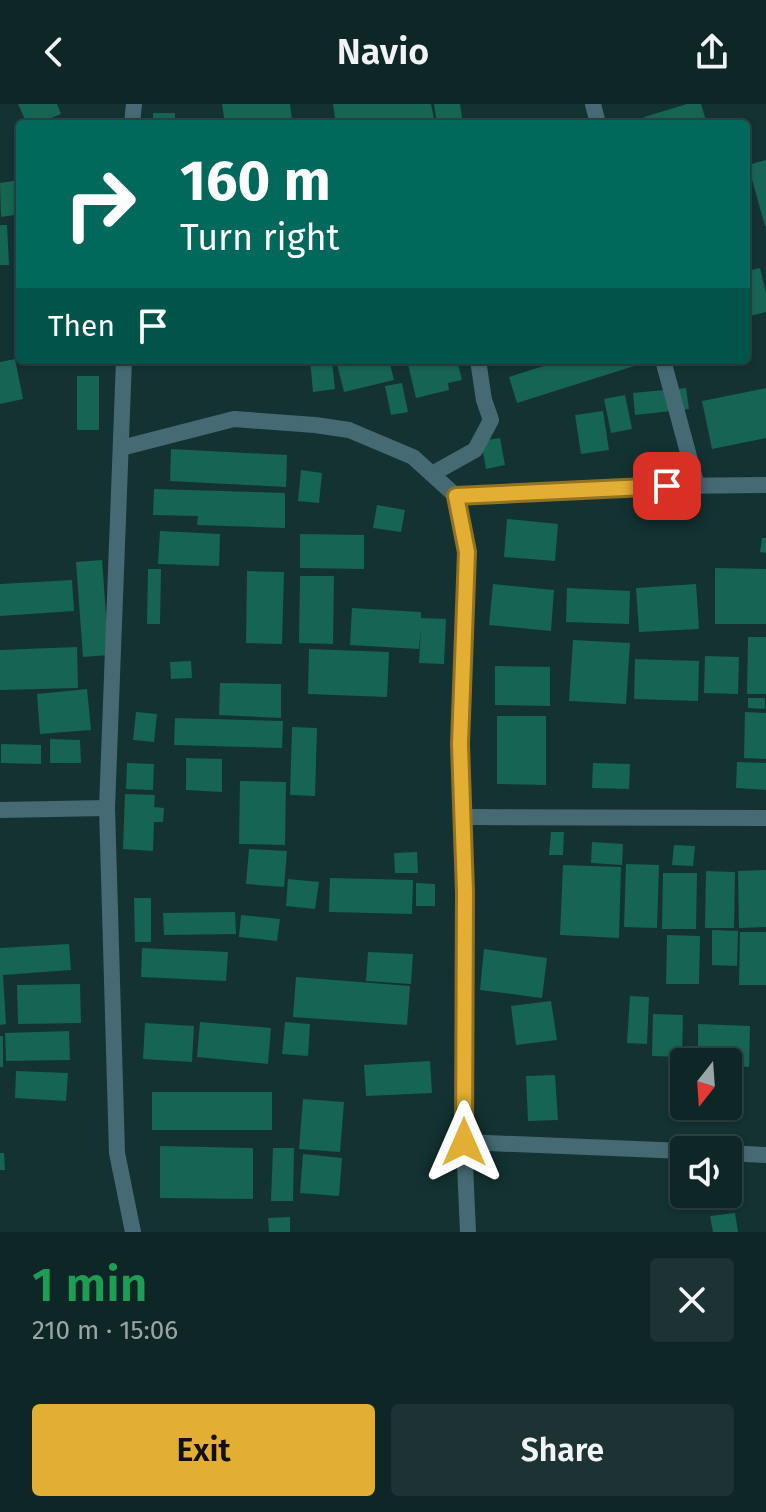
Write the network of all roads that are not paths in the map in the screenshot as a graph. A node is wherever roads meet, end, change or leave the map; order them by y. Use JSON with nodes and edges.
{"nodes":[{"id":1,"x":124,"y":364,"type":"edge"},
{"id":2,"x":479,"y":364,"type":"edge"},
{"id":3,"x":664,"y":364,"type":"edge"},
{"id":4,"x":121,"y":448,"type":"junction"},
{"id":5,"x":432,"y":474,"type":"junction"},
{"id":6,"x":766,"y":485,"type":"edge"},
{"id":7,"x":697,"y":486,"type":"junction"},
{"id":8,"x":456,"y":496,"type":"junction"},
{"id":9,"x":107,"y":808,"type":"junction"},
{"id":10,"x":0,"y":810,"type":"edge"},
{"id":11,"x":464,"y":817,"type":"junction"},
{"id":12,"x":766,"y":818,"type":"edge"},
{"id":13,"x":464,"y":1142,"type":"junction"},
{"id":14,"x":670,"y":1150,"type":"edge"},
{"id":15,"x":742,"y":1154,"type":"edge"},
{"id":16,"x":766,"y":1155,"type":"edge"},
{"id":17,"x":133,"y":1232,"type":"edge"},
{"id":18,"x":468,"y":1232,"type":"edge"}],
"edges":[{"from":1,"to":4,"type":"street"},
{"from":2,"to":5,"type":"street"},
{"from":3,"to":7,"type":"street"},
{"from":4,"to":5,"type":"street"},
{"from":4,"to":9,"type":"street"},
{"from":5,"to":8,"type":"street"},
{"from":6,"to":7,"type":"street"},
{"from":7,"to":8,"type":"street"},
{"from":8,"to":11,"type":"street"},
{"from":9,"to":10,"type":"street"},
{"from":9,"to":17,"type":"street"},
{"from":11,"to":12,"type":"street"},
{"from":11,"to":13,"type":"street"},
{"from":13,"to":14,"type":"street"},
{"from":13,"to":18,"type":"street"},
{"from":15,"to":16,"type":"street"}]}
